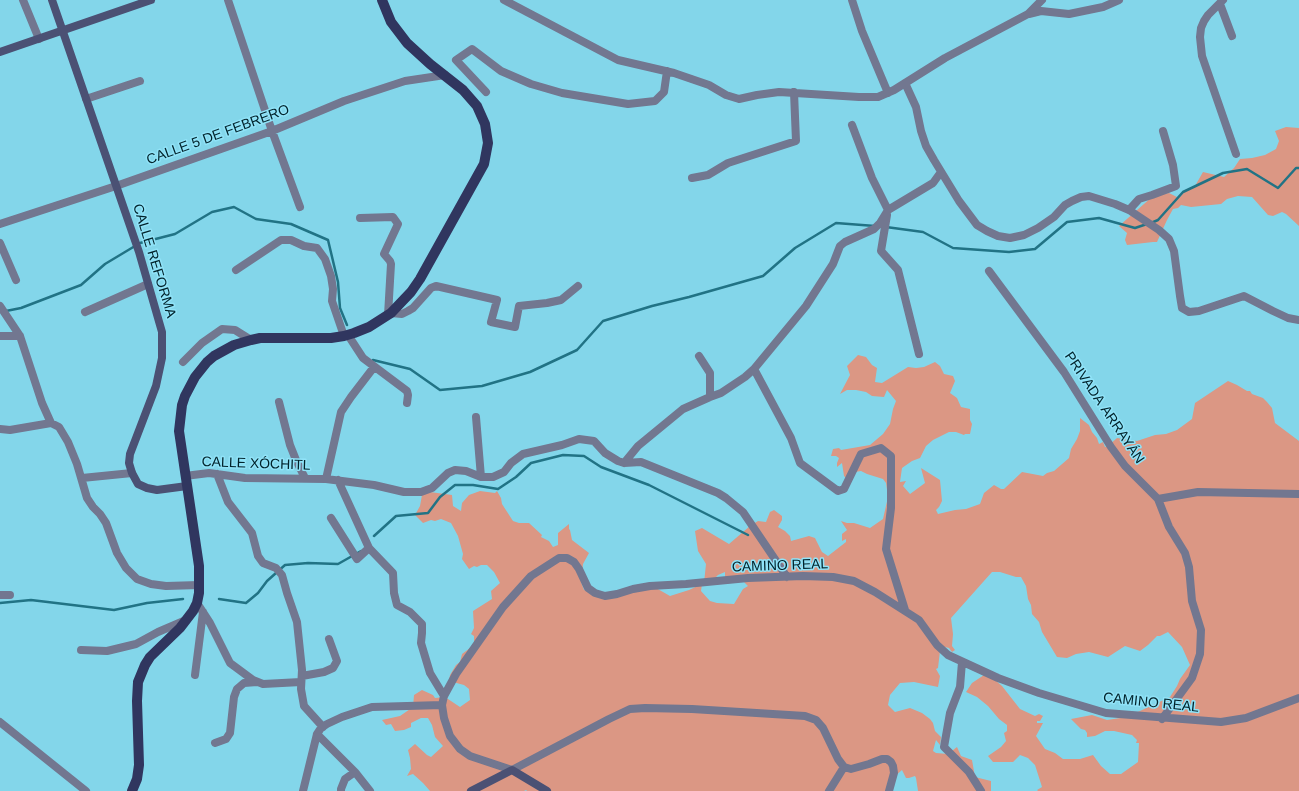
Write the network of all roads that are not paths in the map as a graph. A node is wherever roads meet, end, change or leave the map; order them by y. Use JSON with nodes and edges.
{"nodes":[{"id":1,"x":23,"y":0,"type":"edge"},
{"id":2,"x":52,"y":0,"type":"edge"},
{"id":3,"x":151,"y":0,"type":"edge"},
{"id":4,"x":228,"y":0,"type":"edge"},
{"id":5,"x":382,"y":0,"type":"edge"},
{"id":6,"x":504,"y":0,"type":"edge"},
{"id":7,"x":852,"y":0,"type":"edge"},
{"id":8,"x":1042,"y":0,"type":"edge"},
{"id":9,"x":1119,"y":0,"type":"edge"},
{"id":10,"x":1222,"y":2,"type":"edge"},
{"id":11,"x":1028,"y":14,"type":"junction"},
{"id":12,"x":63,"y":31,"type":"junction"},
{"id":13,"x":1232,"y":36,"type":"dead end"},
{"id":14,"x":39,"y":39,"type":"junction"},
{"id":15,"x":0,"y":52,"type":"edge"},
{"id":16,"x":667,"y":71,"type":"junction"},
{"id":17,"x":445,"y":75,"type":"junction"},
{"id":18,"x":140,"y":81,"type":"dead end"},
{"id":19,"x":905,"y":83,"type":"junction"},
{"id":20,"x":486,"y":92,"type":"dead end"},
{"id":21,"x":794,"y":92,"type":"junction"},
{"id":22,"x":888,"y":93,"type":"junction"},
{"id":23,"x":86,"y":99,"type":"junction"},
{"id":24,"x":852,"y":125,"type":"dead end"},
{"id":25,"x":272,"y":131,"type":"junction"},
{"id":26,"x":1163,"y":131,"type":"dead end"},
{"id":27,"x":1236,"y":154,"type":"dead end"},
{"id":28,"x":941,"y":172,"type":"junction"},
{"id":29,"x":692,"y":178,"type":"dead end"},
{"id":30,"x":116,"y":186,"type":"junction"},
{"id":31,"x":300,"y":207,"type":"dead end"},
{"id":32,"x":888,"y":210,"type":"junction"},
{"id":33,"x":1128,"y":210,"type":"junction"},
{"id":34,"x":360,"y":218,"type":"dead end"},
{"id":35,"x":0,"y":224,"type":"edge"},
{"id":36,"x":880,"y":225,"type":"junction"},
{"id":37,"x":0,"y":244,"type":"edge"},
{"id":38,"x":236,"y":270,"type":"dead end"},
{"id":39,"x":989,"y":271,"type":"dead end"},
{"id":40,"x":16,"y":280,"type":"dead end"},
{"id":41,"x":148,"y":284,"type":"junction"},
{"id":42,"x":578,"y":286,"type":"dead end"},
{"id":43,"x":0,"y":306,"type":"edge"},
{"id":44,"x":85,"y":312,"type":"dead end"},
{"id":45,"x":389,"y":314,"type":"junction"},
{"id":46,"x":1299,"y":320,"type":"edge"},
{"id":47,"x":346,"y":335,"type":"junction"},
{"id":48,"x":0,"y":336,"type":"edge"},
{"id":49,"x":20,"y":336,"type":"junction"},
{"id":50,"x":250,"y":340,"type":"junction"},
{"id":51,"x":919,"y":354,"type":"dead end"},
{"id":52,"x":699,"y":356,"type":"dead end"},
{"id":53,"x":183,"y":362,"type":"dead end"},
{"id":54,"x":374,"y":367,"type":"junction"},
{"id":55,"x":754,"y":369,"type":"junction"},
{"id":56,"x":710,"y":397,"type":"junction"},
{"id":57,"x":279,"y":402,"type":"dead end"},
{"id":58,"x":407,"y":403,"type":"dead end"},
{"id":59,"x":476,"y":417,"type":"dead end"},
{"id":60,"x":51,"y":423,"type":"junction"},
{"id":61,"x":0,"y":429,"type":"edge"},
{"id":62,"x":624,"y":463,"type":"junction"},
{"id":63,"x":132,"y":473,"type":"junction"},
{"id":64,"x":217,"y":474,"type":"junction"},
{"id":65,"x":481,"y":477,"type":"junction"},
{"id":66,"x":82,"y":478,"type":"junction"},
{"id":67,"x":305,"y":478,"type":"junction"},
{"id":68,"x":326,"y":479,"type":"junction"},
{"id":69,"x":338,"y":480,"type":"junction"},
{"id":70,"x":186,"y":481,"type":"junction"},
{"id":71,"x":1299,"y":494,"type":"edge"},
{"id":72,"x":1158,"y":499,"type":"junction"},
{"id":73,"x":331,"y":518,"type":"dead end"},
{"id":74,"x":369,"y":548,"type":"junction"},
{"id":75,"x":787,"y":577,"type":"junction"},
{"id":76,"x":199,"y":584,"type":"junction"},
{"id":77,"x":0,"y":595,"type":"edge"},
{"id":78,"x":10,"y":595,"type":"dead end"},
{"id":79,"x":197,"y":603,"type":"junction"},
{"id":80,"x":905,"y":610,"type":"junction"},
{"id":81,"x":203,"y":612,"type":"junction"},
{"id":82,"x":187,"y":620,"type":"junction"},
{"id":83,"x":329,"y":639,"type":"dead end"},
{"id":84,"x":81,"y":650,"type":"dead end"},
{"id":85,"x":962,"y":662,"type":"junction"},
{"id":86,"x":195,"y":675,"type":"dead end"},
{"id":87,"x":301,"y":679,"type":"junction"},
{"id":88,"x":258,"y":682,"type":"junction"},
{"id":89,"x":444,"y":696,"type":"junction"},
{"id":90,"x":1299,"y":698,"type":"edge"},
{"id":91,"x":442,"y":706,"type":"junction"},
{"id":92,"x":1162,"y":719,"type":"junction"},
{"id":93,"x":0,"y":722,"type":"edge"},
{"id":94,"x":323,"y":727,"type":"junction"},
{"id":95,"x":318,"y":734,"type":"junction"},
{"id":96,"x":215,"y":743,"type":"dead end"},
{"id":97,"x":844,"y":767,"type":"junction"},
{"id":98,"x":512,"y":770,"type":"junction"},
{"id":99,"x":355,"y":772,"type":"junction"},
{"id":100,"x":86,"y":791,"type":"edge"},
{"id":101,"x":132,"y":791,"type":"edge"},
{"id":102,"x":303,"y":791,"type":"edge"},
{"id":103,"x":341,"y":791,"type":"edge"},
{"id":104,"x":370,"y":791,"type":"edge"},
{"id":105,"x":471,"y":791,"type":"edge"},
{"id":106,"x":547,"y":791,"type":"edge"},
{"id":107,"x":828,"y":791,"type":"edge"},
{"id":108,"x":889,"y":791,"type":"edge"},
{"id":109,"x":981,"y":791,"type":"edge"}],
"edges":[{"from":1,"to":14,"type":"street"},
{"from":2,"to":12,"type":"street","name":"CALLE REFORMA"},
{"from":3,"to":12,"type":"street"},
{"from":4,"to":25,"type":"street"},
{"from":5,"to":17,"type":"main road"},
{"from":6,"to":16,"type":"street"},
{"from":7,"to":22,"type":"street"},
{"from":8,"to":11,"type":"street"},
{"from":9,"to":11,"type":"street"},
{"from":10,"to":13,"type":"street"},
{"from":10,"to":27,"type":"street"},
{"from":11,"to":19,"type":"street"},
{"from":12,"to":14,"type":"street"},
{"from":12,"to":23,"type":"street","name":"CALLE REFORMA"},
{"from":14,"to":15,"type":"street"},
{"from":16,"to":20,"type":"street"},
{"from":16,"to":21,"type":"street"},
{"from":17,"to":25,"type":"street","name":"CALLE 5 DE FEBRERO"},
{"from":17,"to":45,"type":"main road"},
{"from":18,"to":23,"type":"street"},
{"from":19,"to":22,"type":"street"},
{"from":19,"to":28,"type":"street"},
{"from":21,"to":22,"type":"street"},
{"from":21,"to":29,"type":"street"},
{"from":23,"to":30,"type":"street","name":"CALLE REFORMA"},
{"from":24,"to":32,"type":"street"},
{"from":25,"to":30,"type":"street","name":"CALLE 5 DE FEBRERO"},
{"from":25,"to":31,"type":"street"},
{"from":26,"to":33,"type":"street"},
{"from":28,"to":32,"type":"street"},
{"from":28,"to":33,"type":"street"},
{"from":30,"to":35,"type":"street","name":"CALLE 5 DE FEBRERO"},
{"from":30,"to":41,"type":"street","name":"CALLE REFORMA"},
{"from":32,"to":36,"type":"street"},
{"from":33,"to":46,"type":"street"},
{"from":34,"to":45,"type":"street"},
{"from":36,"to":51,"type":"street"},
{"from":36,"to":55,"type":"street"},
{"from":37,"to":40,"type":"street"},
{"from":38,"to":47,"type":"street"},
{"from":39,"to":72,"type":"street","name":"PRIVADA ARRAYÁN"},
{"from":41,"to":44,"type":"street"},
{"from":41,"to":63,"type":"street","name":"CALLE REFORMA"},
{"from":42,"to":45,"type":"street"},
{"from":43,"to":49,"type":"street"},
{"from":45,"to":47,"type":"main road"},
{"from":47,"to":50,"type":"main road"},
{"from":47,"to":54,"type":"street"},
{"from":48,"to":49,"type":"street"},
{"from":49,"to":60,"type":"street"},
{"from":50,"to":53,"type":"street"},
{"from":50,"to":70,"type":"main road"},
{"from":52,"to":56,"type":"street"},
{"from":54,"to":58,"type":"street"},
{"from":54,"to":68,"type":"street","name":"CALLE XÓCHITL"},
{"from":55,"to":56,"type":"street"},
{"from":55,"to":80,"type":"street"},
{"from":56,"to":62,"type":"street"},
{"from":57,"to":67,"type":"street"},
{"from":59,"to":65,"type":"street"},
{"from":60,"to":61,"type":"street"},
{"from":60,"to":66,"type":"street"},
{"from":62,"to":65,"type":"street","name":"CALLE XÓCHITL"},
{"from":62,"to":75,"type":"street"},
{"from":63,"to":66,"type":"street"},
{"from":63,"to":70,"type":"street"},
{"from":64,"to":67,"type":"street","name":"CALLE XÓCHITL"},
{"from":64,"to":70,"type":"street","name":"CALLE XÓCHITL"},
{"from":64,"to":87,"type":"street"},
{"from":65,"to":69,"type":"street","name":"CALLE XÓCHITL"},
{"from":66,"to":76,"type":"street"},
{"from":67,"to":68,"type":"street","name":"CALLE XÓCHITL"},
{"from":68,"to":69,"type":"street","name":"CALLE XÓCHITL"},
{"from":69,"to":74,"type":"street"},
{"from":70,"to":76,"type":"main road"},
{"from":71,"to":72,"type":"street"},
{"from":72,"to":92,"type":"street","name":"PRIVADA ARRAYÁN"},
{"from":73,"to":74,"type":"street"},
{"from":74,"to":89,"type":"street"},
{"from":75,"to":80,"type":"street","name":"CAMINO REAL"},
{"from":75,"to":89,"type":"street","name":"CAMINO REAL"},
{"from":76,"to":79,"type":"main road"},
{"from":77,"to":78,"type":"street"},
{"from":79,"to":81,"type":"street"},
{"from":79,"to":82,"type":"main road"},
{"from":80,"to":85,"type":"street","name":"CAMINO REAL"},
{"from":81,"to":86,"type":"street"},
{"from":81,"to":88,"type":"street"},
{"from":82,"to":84,"type":"street"},
{"from":82,"to":101,"type":"main road"},
{"from":83,"to":87,"type":"street"},
{"from":85,"to":92,"type":"street","name":"CAMINO REAL"},
{"from":85,"to":109,"type":"street"},
{"from":87,"to":88,"type":"street"},
{"from":87,"to":94,"type":"street"},
{"from":88,"to":96,"type":"street"},
{"from":89,"to":91,"type":"street","name":"CAMINO REAL"},
{"from":90,"to":92,"type":"street","name":"CAMINO REAL"},
{"from":91,"to":94,"type":"street"},
{"from":91,"to":98,"type":"street","name":"CAMINO REAL"},
{"from":93,"to":100,"type":"street"},
{"from":94,"to":95,"type":"street"},
{"from":95,"to":99,"type":"street"},
{"from":95,"to":102,"type":"street"},
{"from":97,"to":98,"type":"street"},
{"from":97,"to":107,"type":"street"},
{"from":97,"to":108,"type":"street"},
{"from":98,"to":105,"type":"street"},
{"from":98,"to":106,"type":"street"},
{"from":99,"to":103,"type":"street"},
{"from":99,"to":104,"type":"street"}]}
